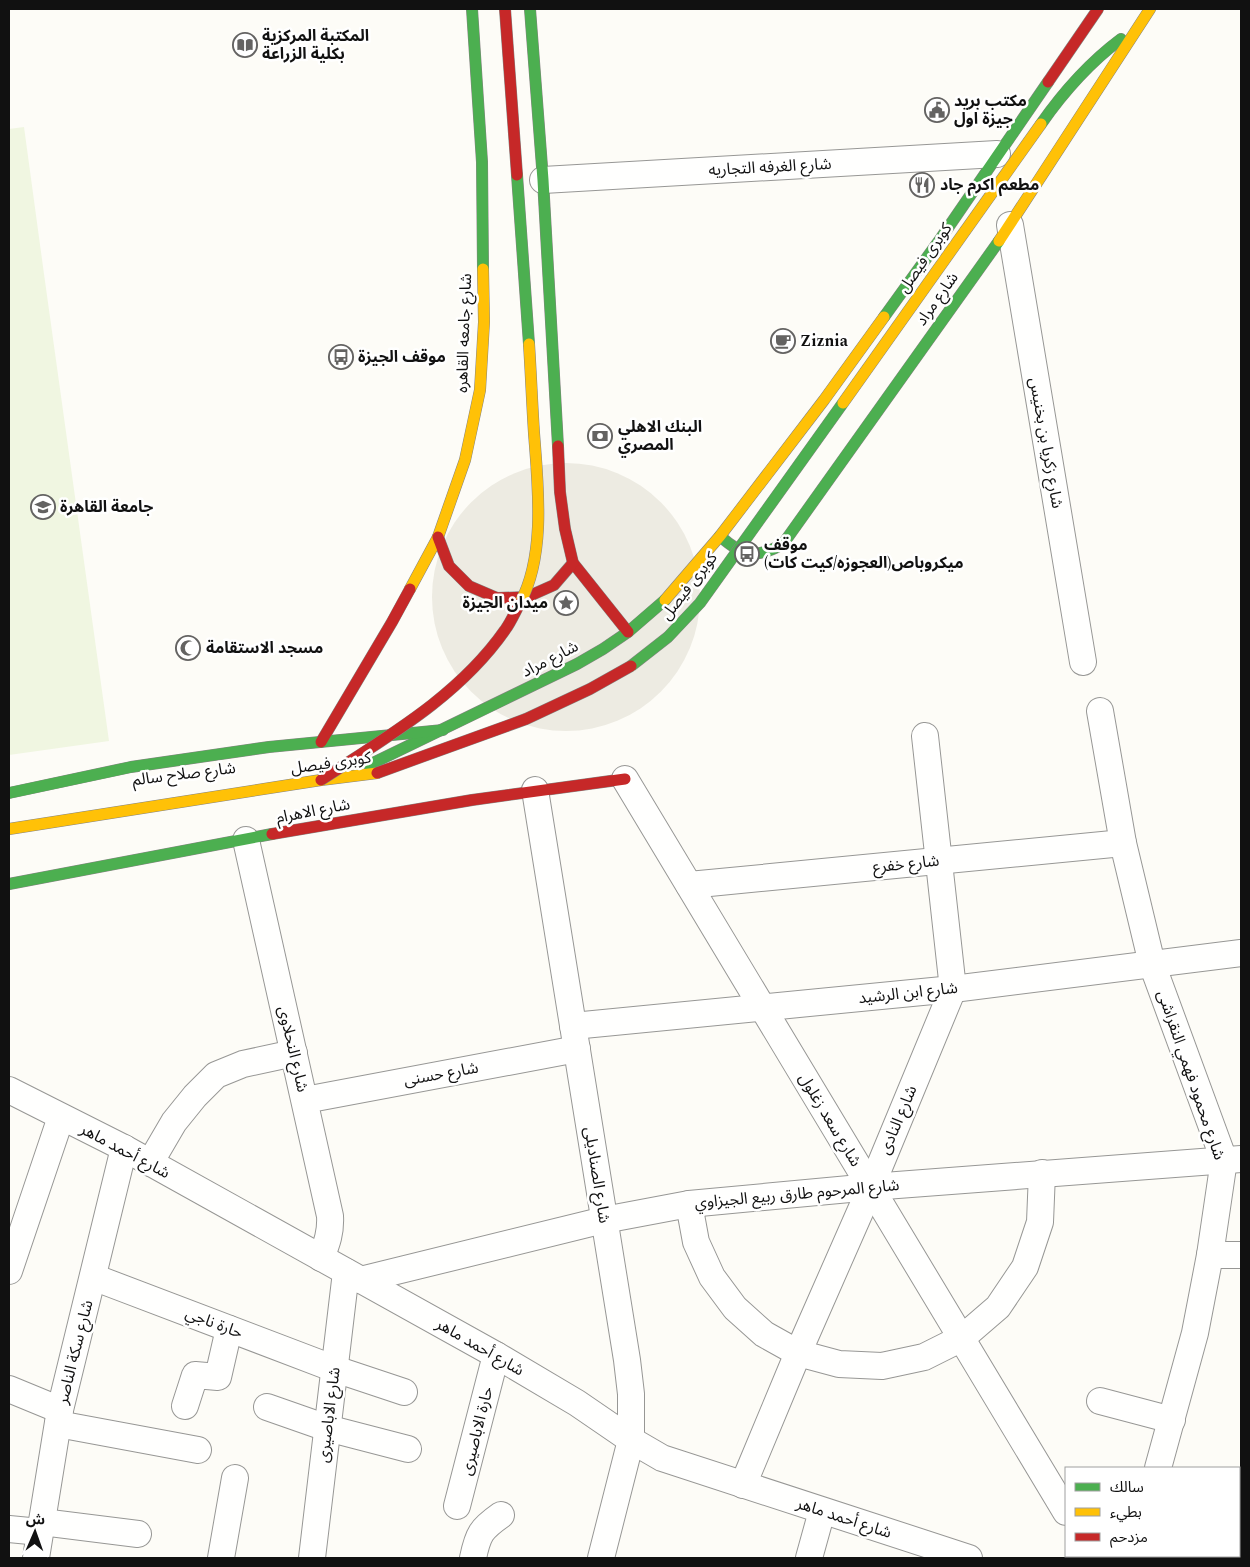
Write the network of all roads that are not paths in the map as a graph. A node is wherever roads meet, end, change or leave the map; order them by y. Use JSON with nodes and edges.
{"nodes":[{"id":1,"x":472,"y":9,"type":"edge"},
{"id":2,"x":505,"y":9,"type":"edge"},
{"id":3,"x":530,"y":9,"type":"edge"},
{"id":4,"x":1098,"y":9,"type":"edge"},
{"id":5,"x":1150,"y":9,"type":"edge"},
{"id":6,"x":1137,"y":28,"type":"junction"},
{"id":7,"x":997,"y":154,"type":"junction"},
{"id":8,"x":543,"y":180,"type":"junction"},
{"id":9,"x":1010,"y":225,"type":"junction"},
{"id":10,"x":720,"y":536,"type":"junction"},
{"id":11,"x":438,"y":537,"type":"junction"},
{"id":12,"x":573,"y":563,"type":"junction"},
{"id":13,"x":628,"y":632,"type":"junction"},
{"id":14,"x":1083,"y":662,"type":"dead end"},
{"id":15,"x":1100,"y":711,"type":"dead end"},
{"id":16,"x":444,"y":730,"type":"junction"},
{"id":17,"x":924,"y":736,"type":"dead end"},
{"id":18,"x":321,"y":742,"type":"junction"},
{"id":19,"x":364,"y":767,"type":"joint"},
{"id":20,"x":321,"y":780,"type":"junction"},
{"id":21,"x":625,"y":780,"type":"joint"},
{"id":22,"x":535,"y":790,"type":"junction"},
{"id":23,"x":9,"y":793,"type":"edge"},
{"id":24,"x":162,"y":794,"type":"dead end"},
{"id":25,"x":31,"y":814,"type":"dead end"},
{"id":26,"x":9,"y":820,"type":"edge"},
{"id":27,"x":9,"y":829,"type":"edge"},
{"id":28,"x":246,"y":840,"type":"junction"},
{"id":29,"x":1123,"y":843,"type":"junction"},
{"id":30,"x":939,"y":861,"type":"junction"},
{"id":31,"x":9,"y":884,"type":"edge"},
{"id":32,"x":689,"y":885,"type":"junction"},
{"id":33,"x":1241,"y":953,"type":"edge"},
{"id":34,"x":1152,"y":964,"type":"junction"},
{"id":35,"x":953,"y":989,"type":"junction"},
{"id":36,"x":762,"y":1008,"type":"junction"},
{"id":37,"x":575,"y":1038,"type":"junction"},
{"id":38,"x":294,"y":1053,"type":"junction"},
{"id":39,"x":9,"y":1090,"type":"edge"},
{"id":40,"x":305,"y":1100,"type":"junction"},
{"id":41,"x":62,"y":1118,"type":"junction"},
{"id":42,"x":124,"y":1148,"type":"junction"},
{"id":43,"x":1232,"y":1159,"type":"edge"},
{"id":44,"x":150,"y":1163,"type":"junction"},
{"id":45,"x":1042,"y":1174,"type":"junction"},
{"id":46,"x":871,"y":1186,"type":"junction"},
{"id":47,"x":689,"y":1204,"type":"junction"},
{"id":48,"x":604,"y":1220,"type":"junction"},
{"id":49,"x":1210,"y":1255,"type":"junction"},
{"id":50,"x":1241,"y":1255,"type":"edge"},
{"id":51,"x":321,"y":1258,"type":"junction"},
{"id":52,"x":9,"y":1271,"type":"edge"},
{"id":53,"x":353,"y":1276,"type":"junction"},
{"id":54,"x":93,"y":1278,"type":"junction"},
{"id":55,"x":229,"y":1329,"type":"junction"},
{"id":56,"x":962,"y":1338,"type":"junction"},
{"id":57,"x":798,"y":1353,"type":"junction"},
{"id":58,"x":496,"y":1355,"type":"junction"},
{"id":59,"x":335,"y":1369,"type":"junction"},
{"id":60,"x":9,"y":1389,"type":"edge"},
{"id":61,"x":404,"y":1392,"type":"dead end"},
{"id":62,"x":1100,"y":1401,"type":"dead end"},
{"id":63,"x":185,"y":1406,"type":"dead end"},
{"id":64,"x":267,"y":1407,"type":"dead end"},
{"id":65,"x":59,"y":1417,"type":"junction"},
{"id":66,"x":1172,"y":1420,"type":"junction"},
{"id":67,"x":328,"y":1428,"type":"junction"},
{"id":68,"x":631,"y":1440,"type":"junction"},
{"id":69,"x":408,"y":1449,"type":"dead end"},
{"id":70,"x":198,"y":1450,"type":"dead end"},
{"id":71,"x":1163,"y":1467,"type":"edge"},
{"id":72,"x":235,"y":1478,"type":"dead end"},
{"id":73,"x":743,"y":1485,"type":"junction"},
{"id":74,"x":457,"y":1506,"type":"dead end"},
{"id":75,"x":1065,"y":1510,"type":"edge"},
{"id":76,"x":822,"y":1511,"type":"junction"},
{"id":77,"x":501,"y":1515,"type":"dead end"},
{"id":78,"x":41,"y":1527,"type":"junction"},
{"id":79,"x":9,"y":1529,"type":"edge"},
{"id":80,"x":138,"y":1534,"type":"dead end"},
{"id":81,"x":36,"y":1558,"type":"edge"},
{"id":82,"x":221,"y":1558,"type":"edge"},
{"id":83,"x":312,"y":1558,"type":"edge"},
{"id":84,"x":473,"y":1558,"type":"edge"},
{"id":85,"x":601,"y":1558,"type":"edge"},
{"id":86,"x":809,"y":1558,"type":"edge"},
{"id":87,"x":969,"y":1558,"type":"edge"}],
"edges":[{"from":1,"to":11,"type":"main road","name":"شارع جامعه القاهره"},
{"from":2,"to":20,"type":"main road","bridge":true},
{"from":3,"to":8,"type":"main road"},
{"from":4,"to":7,"type":"main road","name":"شارع مراد"},
{"from":5,"to":6,"type":"main road","name":"شارع مراد"},
{"from":6,"to":9,"type":"main road","name":"شارع مراد"},
{"from":6,"to":20,"type":"main road","name":"كوبرى فيصل","bridge":true},
{"from":7,"to":8,"type":"street","name":"شارع الغرفه التجاريه"},
{"from":7,"to":10,"type":"main road","name":"شارع مراد"},
{"from":8,"to":12,"type":"main road"},
{"from":9,"to":10,"type":"main road","name":"شارع مراد"},
{"from":9,"to":14,"type":"street","name":"شارع زكريا بن بخنيس"},
{"from":10,"to":13,"type":"main road","name":"شارع مراد"},
{"from":11,"to":12,"type":"main road"},
{"from":11,"to":18,"type":"main road","name":"شارع جامعه القاهره"},
{"from":12,"to":13,"type":"main road"},
{"from":13,"to":16,"type":"main road","name":"شارع مراد"},
{"from":15,"to":29,"type":"street","name":"شارع محمود فهمي النقراشى"},
{"from":16,"to":18,"type":"main road"},
{"from":16,"to":19,"type":"main road","name":"شارع مراد"},
{"from":17,"to":30,"type":"street","name":"شارع النادى"},
{"from":18,"to":23,"type":"main road"},
{"from":19,"to":24,"type":"main road","name":"شارع صلاح سالم"},
{"from":20,"to":27,"type":"main road","name":"كوبرى فيصل"},
{"from":21,"to":22,"type":"main road","name":"شارع الاهرام"},
{"from":21,"to":32,"type":"street","name":"شارع سعد زغلول"},
{"from":22,"to":28,"type":"main road","name":"شارع الاهرام"},
{"from":22,"to":37,"type":"street","name":"شارع الصناديلى"},
{"from":25,"to":26,"type":"main road"},
{"from":28,"to":31,"type":"main road","name":"شارع الاهرام"},
{"from":28,"to":38,"type":"street","name":"شارع النحلاوى"},
{"from":29,"to":30,"type":"street","name":"شارع خفرع"},
{"from":29,"to":34,"type":"street","name":"شارع محمود فهمي النقراشى"},
{"from":30,"to":32,"type":"street","name":"شارع خفرع"},
{"from":30,"to":35,"type":"street","name":"شارع النادى"},
{"from":32,"to":36,"type":"street","name":"شارع سعد زغلول"},
{"from":33,"to":34,"type":"street","name":"شارع ابن الرشيد"},
{"from":34,"to":35,"type":"street","name":"شارع ابن الرشيد"},
{"from":34,"to":43,"type":"street","name":"شارع محمود فهمي النقراشى"},
{"from":35,"to":36,"type":"street","name":"شارع ابن الرشيد"},
{"from":35,"to":46,"type":"street","name":"شارع النادى"},
{"from":36,"to":37,"type":"street","name":"شارع ابن الرشيد"},
{"from":36,"to":46,"type":"street","name":"شارع سعد زغلول"},
{"from":37,"to":40,"type":"street","name":"شارع حسنى"},
{"from":37,"to":48,"type":"street","name":"شارع الصناديلى"},
{"from":38,"to":40,"type":"street","name":"شارع النحلاوى"},
{"from":38,"to":44,"type":"street"},
{"from":39,"to":41,"type":"street","name":"شارع أحمد ماهر"},
{"from":40,"to":51,"type":"street","name":"شارع النحلاوى"},
{"from":41,"to":42,"type":"street","name":"شارع أحمد ماهر"},
{"from":41,"to":52,"type":"street"},
{"from":42,"to":44,"type":"street","name":"شارع أحمد ماهر"},
{"from":42,"to":54,"type":"street","name":"شارع سكة الناصر"},
{"from":43,"to":45,"type":"street","name":"شارع المرحوم طارق ربيع الجيزاوي"},
{"from":43,"to":49,"type":"street","name":"شارع محمود فهمي النقراشى"},
{"from":44,"to":51,"type":"street","name":"شارع أحمد ماهر"},
{"from":45,"to":46,"type":"street","name":"شارع المرحوم طارق ربيع الجيزاوي"},
{"from":45,"to":56,"type":"street"},
{"from":46,"to":47,"type":"street","name":"شارع المرحوم طارق ربيع الجيزاوي"},
{"from":46,"to":56,"type":"street","name":"شارع سعد زغلول"},
{"from":46,"to":57,"type":"street","name":"شارع النادى"},
{"from":47,"to":48,"type":"street","name":"شارع المرحوم طارق ربيع الجيزاوي"},
{"from":47,"to":57,"type":"street"},
{"from":48,"to":53,"type":"street","name":"شارع المرحوم طارق ربيع الجيزاوي"},
{"from":48,"to":68,"type":"street","name":"شارع الصناديلى"},
{"from":49,"to":50,"type":"street"},
{"from":49,"to":66,"type":"street","name":"شارع محمود فهمي النقراشى"},
{"from":51,"to":53,"type":"street","name":"شارع أحمد ماهر"},
{"from":53,"to":58,"type":"street","name":"شارع أحمد ماهر"},
{"from":53,"to":59,"type":"street","name":"شارع الاباصيرى"},
{"from":54,"to":55,"type":"street","name":"حارة ناجي"},
{"from":54,"to":65,"type":"street","name":"شارع سكة الناصر"},
{"from":55,"to":59,"type":"street","name":"حارة ناجي"},
{"from":55,"to":63,"type":"street"},
{"from":56,"to":57,"type":"street"},
{"from":56,"to":75,"type":"street","name":"شارع سعد زغلول"},
{"from":57,"to":73,"type":"street","name":"شارع النادى"},
{"from":58,"to":68,"type":"street","name":"شارع أحمد ماهر"},
{"from":58,"to":74,"type":"street","name":"حارة الاباصيرى"},
{"from":59,"to":61,"type":"street","name":"حارة ناجي"},
{"from":59,"to":67,"type":"street","name":"شارع الاباصيرى"},
{"from":60,"to":65,"type":"street"},
{"from":62,"to":66,"type":"street"},
{"from":64,"to":67,"type":"street"},
{"from":65,"to":70,"type":"street"},
{"from":65,"to":78,"type":"street","name":"شارع سكة الناصر"},
{"from":66,"to":71,"type":"street","name":"شارع محمود فهمي النقراشى"},
{"from":67,"to":69,"type":"street"},
{"from":67,"to":83,"type":"street","name":"شارع الاباصيرى"},
{"from":68,"to":73,"type":"street","name":"شارع أحمد ماهر"},
{"from":68,"to":85,"type":"street","name":"شارع الصناديلى"},
{"from":72,"to":82,"type":"street"},
{"from":73,"to":76,"type":"street","name":"شارع أحمد ماهر"},
{"from":76,"to":86,"type":"street"},
{"from":76,"to":87,"type":"street","name":"شارع أحمد ماهر"},
{"from":77,"to":84,"type":"street"},
{"from":78,"to":79,"type":"street"},
{"from":78,"to":80,"type":"street"},
{"from":78,"to":81,"type":"street","name":"شارع سكة الناصر"}]}
